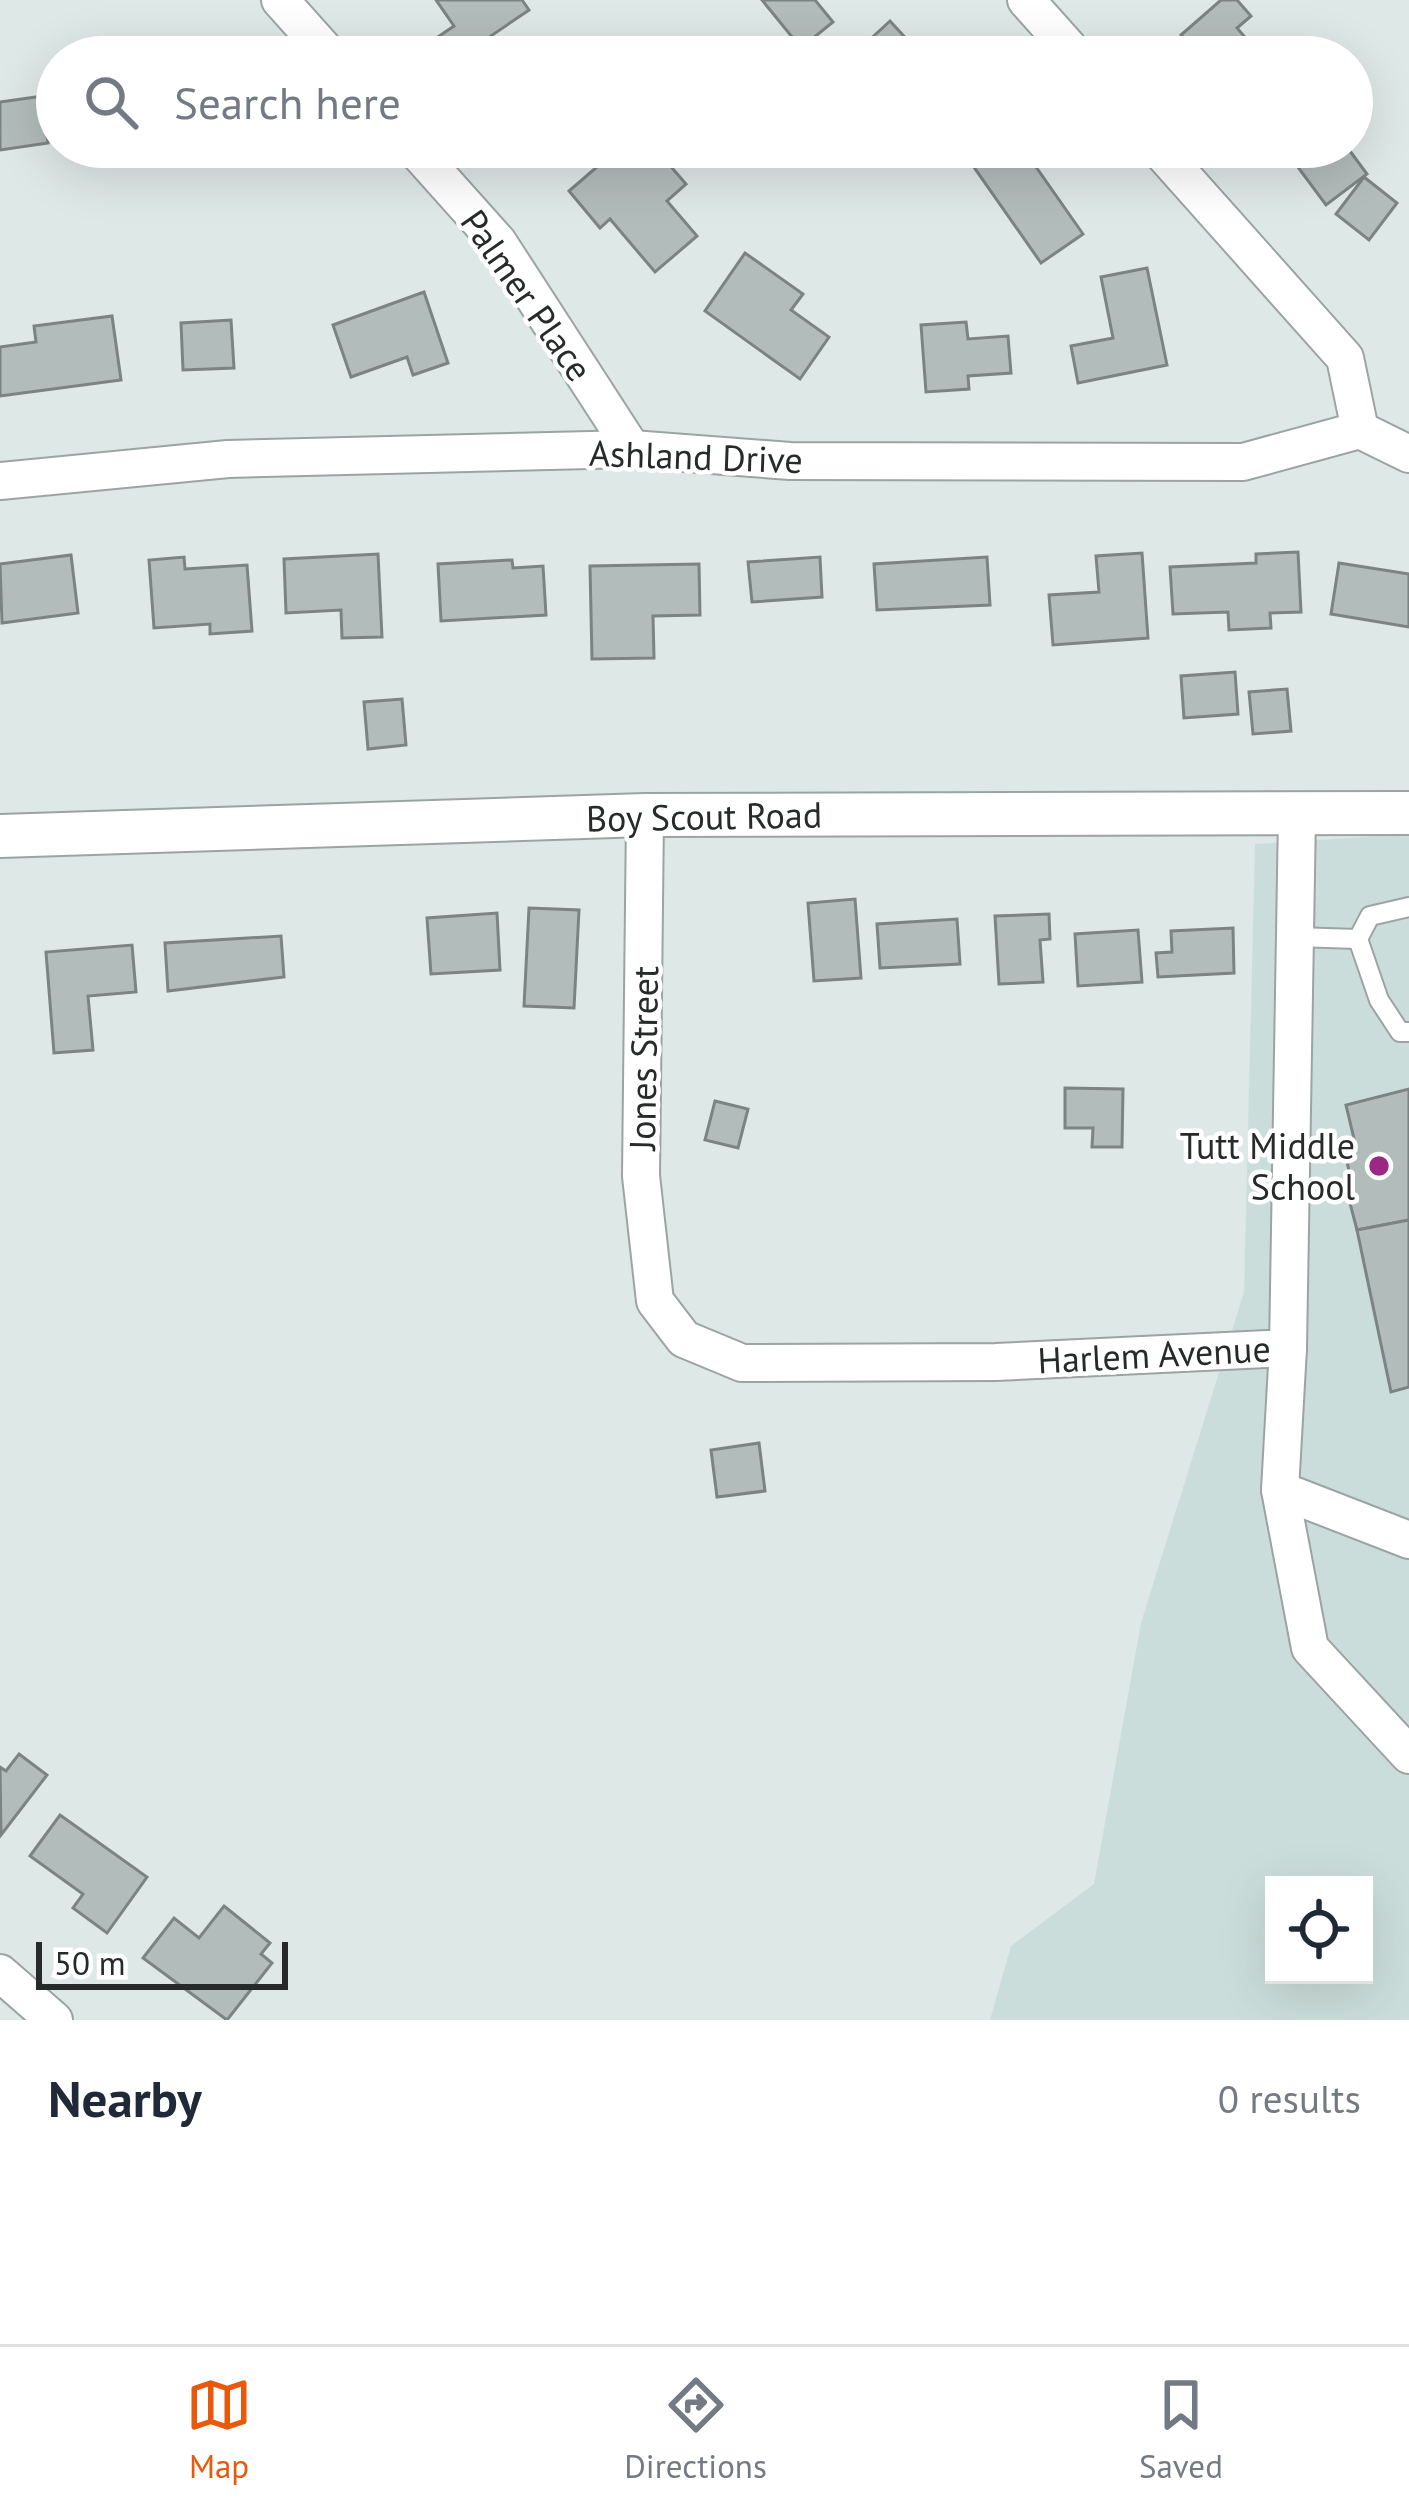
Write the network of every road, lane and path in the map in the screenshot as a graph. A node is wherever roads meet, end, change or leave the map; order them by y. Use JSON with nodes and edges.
{"nodes":[{"id":1,"x":280,"y":0,"type":"edge"},
{"id":2,"x":1026,"y":0,"type":"edge"},
{"id":3,"x":312,"y":36,"type":"edge"},
{"id":4,"x":1058,"y":36,"type":"edge"},
{"id":5,"x":432,"y":168,"type":"edge"},
{"id":6,"x":1176,"y":168,"type":"edge"},
{"id":7,"x":1357,"y":416,"type":"junction"},
{"id":8,"x":632,"y":449,"type":"junction"},
{"id":9,"x":1409,"y":454,"type":"edge"},
{"id":10,"x":0,"y":481,"type":"edge"},
{"id":11,"x":1409,"y":813,"type":"edge"},
{"id":12,"x":645,"y":815,"type":"junction"},
{"id":13,"x":1297,"y":815,"type":"junction"},
{"id":14,"x":0,"y":836,"type":"edge"},
{"id":15,"x":1409,"y":908,"type":"edge"},
{"id":16,"x":1295,"y":937,"type":"junction"},
{"id":17,"x":1358,"y":939,"type":"junction"},
{"id":18,"x":1409,"y":1033,"type":"edge"},
{"id":19,"x":655,"y":1301,"type":"joint"},
{"id":20,"x":1288,"y":1348,"type":"junction"},
{"id":21,"x":1280,"y":1490,"type":"junction"},
{"id":22,"x":1409,"y":1540,"type":"edge"},
{"id":23,"x":1409,"y":1755,"type":"edge"},
{"id":24,"x":0,"y":1973,"type":"edge"},
{"id":25,"x":54,"y":2020,"type":"edge"}],
"edges":[{"from":1,"to":3,"type":"street"},
{"from":2,"to":4,"type":"street"},
{"from":5,"to":8,"type":"street","name":"Palmer Place"},
{"from":6,"to":7,"type":"street"},
{"from":7,"to":8,"type":"street","name":"Ashland Drive"},
{"from":7,"to":9,"type":"street"},
{"from":8,"to":10,"type":"street","name":"Ashland Drive"},
{"from":11,"to":13,"type":"street","name":"Boy Scout Road"},
{"from":12,"to":13,"type":"street","name":"Boy Scout Road"},
{"from":12,"to":14,"type":"street","name":"Boy Scout Road"},
{"from":12,"to":19,"type":"street","name":"Jones Street"},
{"from":13,"to":16,"type":"street","name":"Harlem Avenue"},
{"from":15,"to":17,"type":"lane"},
{"from":16,"to":17,"type":"lane"},
{"from":16,"to":20,"type":"street","name":"Harlem Avenue"},
{"from":17,"to":18,"type":"lane"},
{"from":19,"to":20,"type":"street","name":"Harlem Avenue"},
{"from":20,"to":21,"type":"street"},
{"from":21,"to":22,"type":"street"},
{"from":21,"to":23,"type":"street"},
{"from":24,"to":25,"type":"street"}]}
